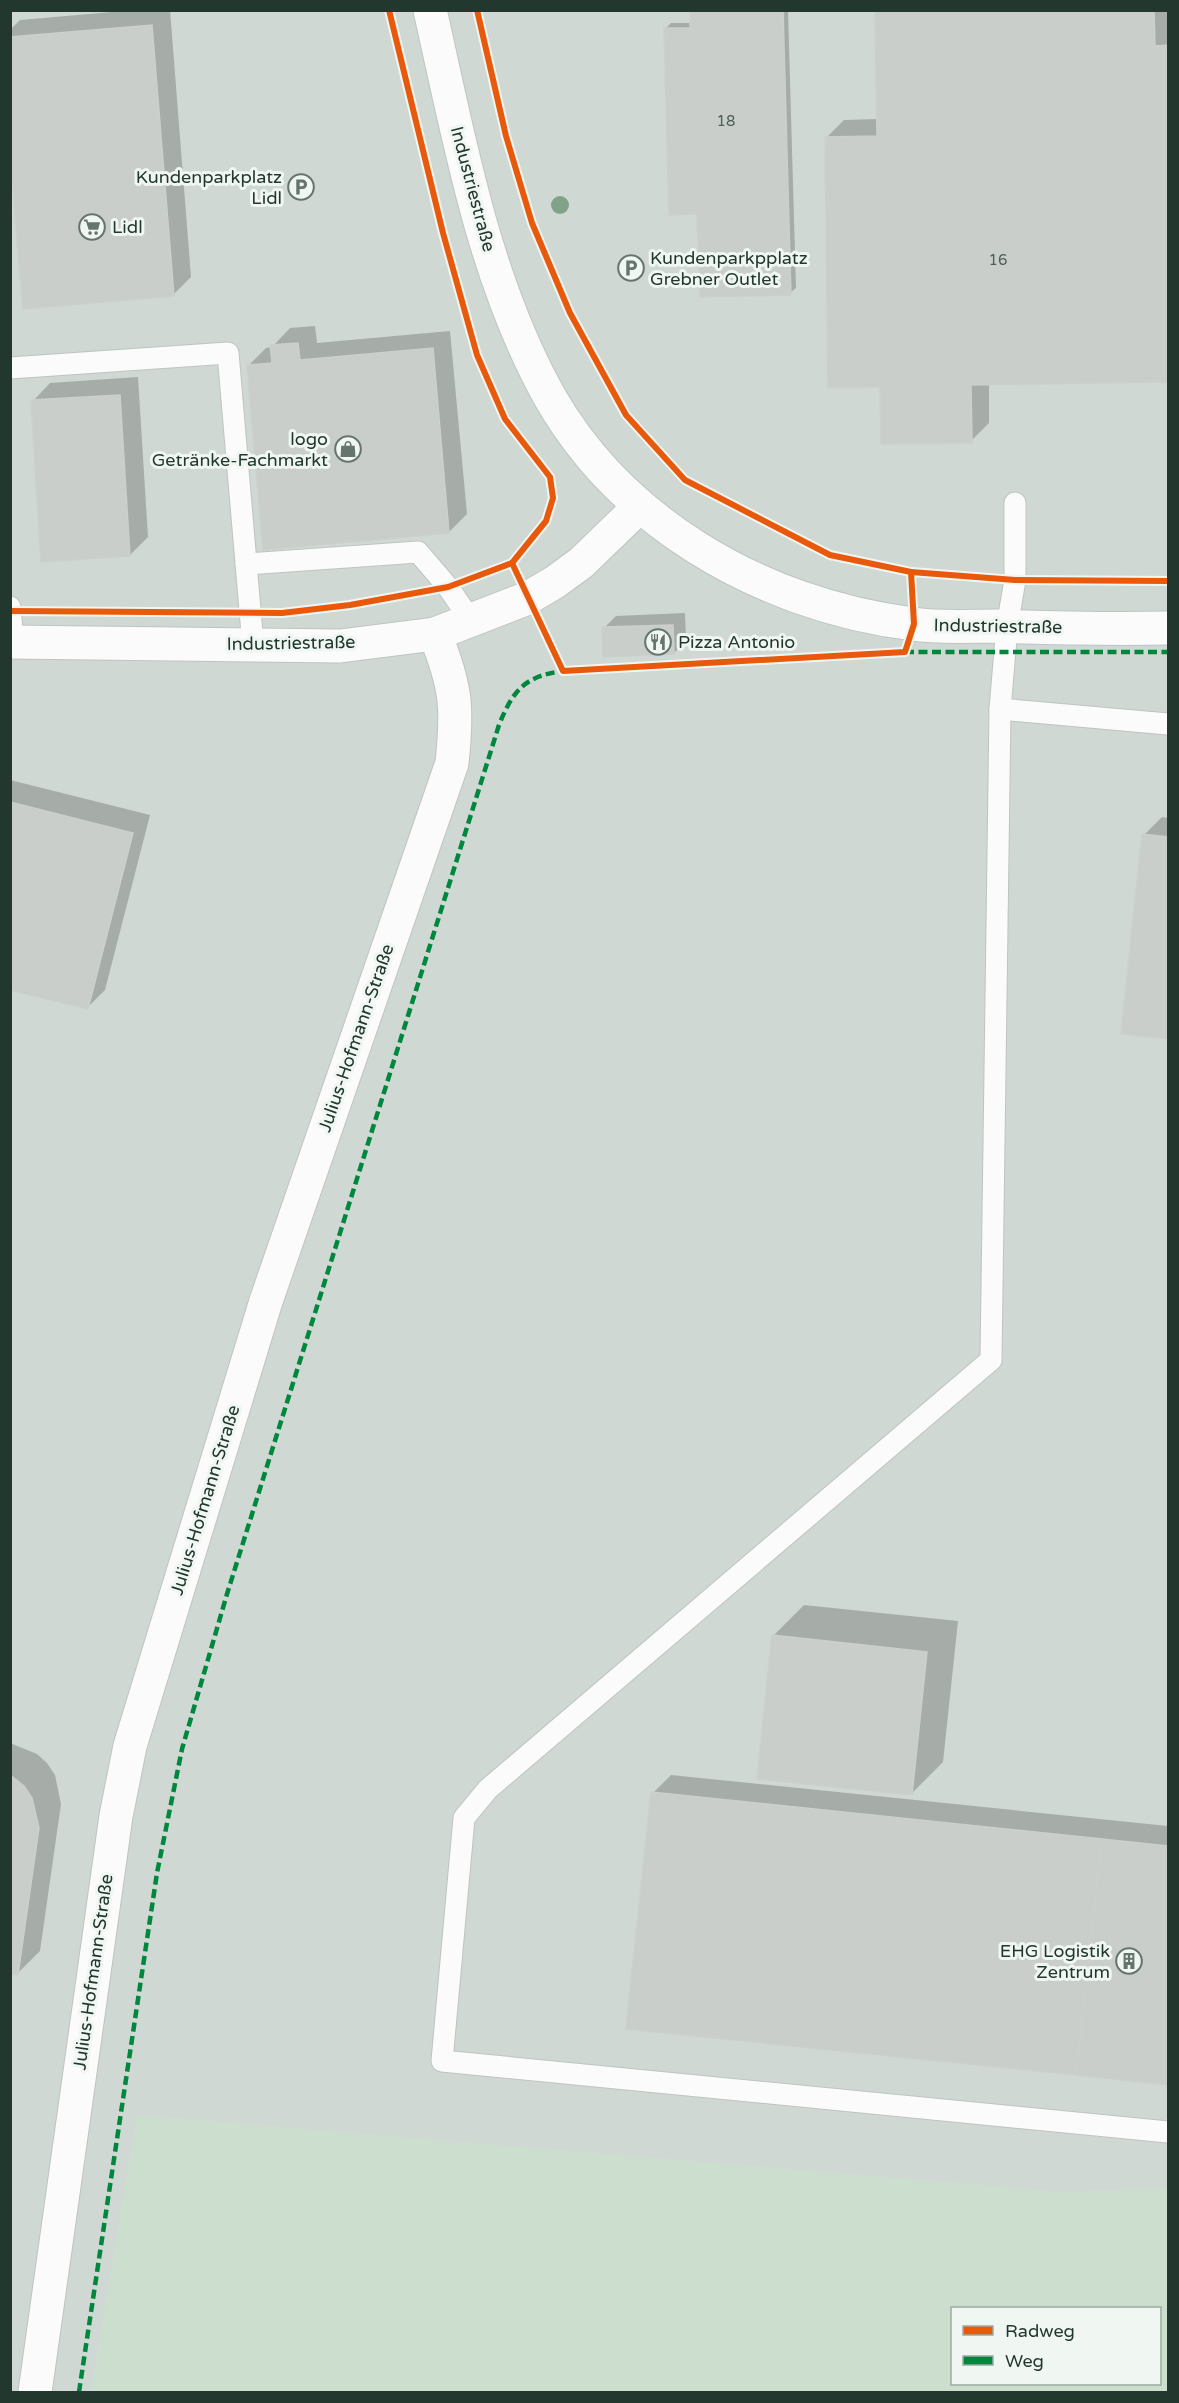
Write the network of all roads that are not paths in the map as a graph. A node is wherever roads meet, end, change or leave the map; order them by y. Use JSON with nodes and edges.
{"nodes":[{"id":1,"x":430,"y":10,"type":"edge"},
{"id":2,"x":10,"y":369,"type":"edge"},
{"id":3,"x":1016,"y":503,"type":"dead end"},
{"id":4,"x":640,"y":506,"type":"junction"},
{"id":5,"x":246,"y":564,"type":"junction"},
{"id":6,"x":10,"y":607,"type":"edge"},
{"id":7,"x":471,"y":621,"type":"junction"},
{"id":8,"x":1007,"y":627,"type":"junction"},
{"id":9,"x":1168,"y":628,"type":"edge"},
{"id":10,"x":435,"y":634,"type":"junction"},
{"id":11,"x":11,"y":642,"type":"edge"},
{"id":12,"x":253,"y":645,"type":"junction"},
{"id":13,"x":1000,"y":709,"type":"junction"},
{"id":14,"x":1168,"y":724,"type":"edge"},
{"id":15,"x":1168,"y":2133,"type":"edge"},
{"id":16,"x":34,"y":2392,"type":"edge"}],
"edges":[{"from":1,"to":4,"type":"street","name":"Industriestraße"},
{"from":2,"to":5,"type":"lane"},
{"from":3,"to":8,"type":"lane"},
{"from":4,"to":7,"type":"street","name":"Industriestraße"},
{"from":4,"to":8,"type":"street","name":"Industriestraße"},
{"from":5,"to":7,"type":"lane"},
{"from":5,"to":12,"type":"lane"},
{"from":6,"to":11,"type":"lane"},
{"from":7,"to":10,"type":"street","name":"Industriestraße"},
{"from":8,"to":9,"type":"street","name":"Industriestraße"},
{"from":8,"to":13,"type":"lane"},
{"from":10,"to":12,"type":"street","name":"Industriestraße"},
{"from":10,"to":16,"type":"street","name":"Julius-Hofmann-Straße"},
{"from":11,"to":12,"type":"street","name":"Industriestraße"},
{"from":13,"to":14,"type":"lane"},
{"from":13,"to":15,"type":"lane"}]}
